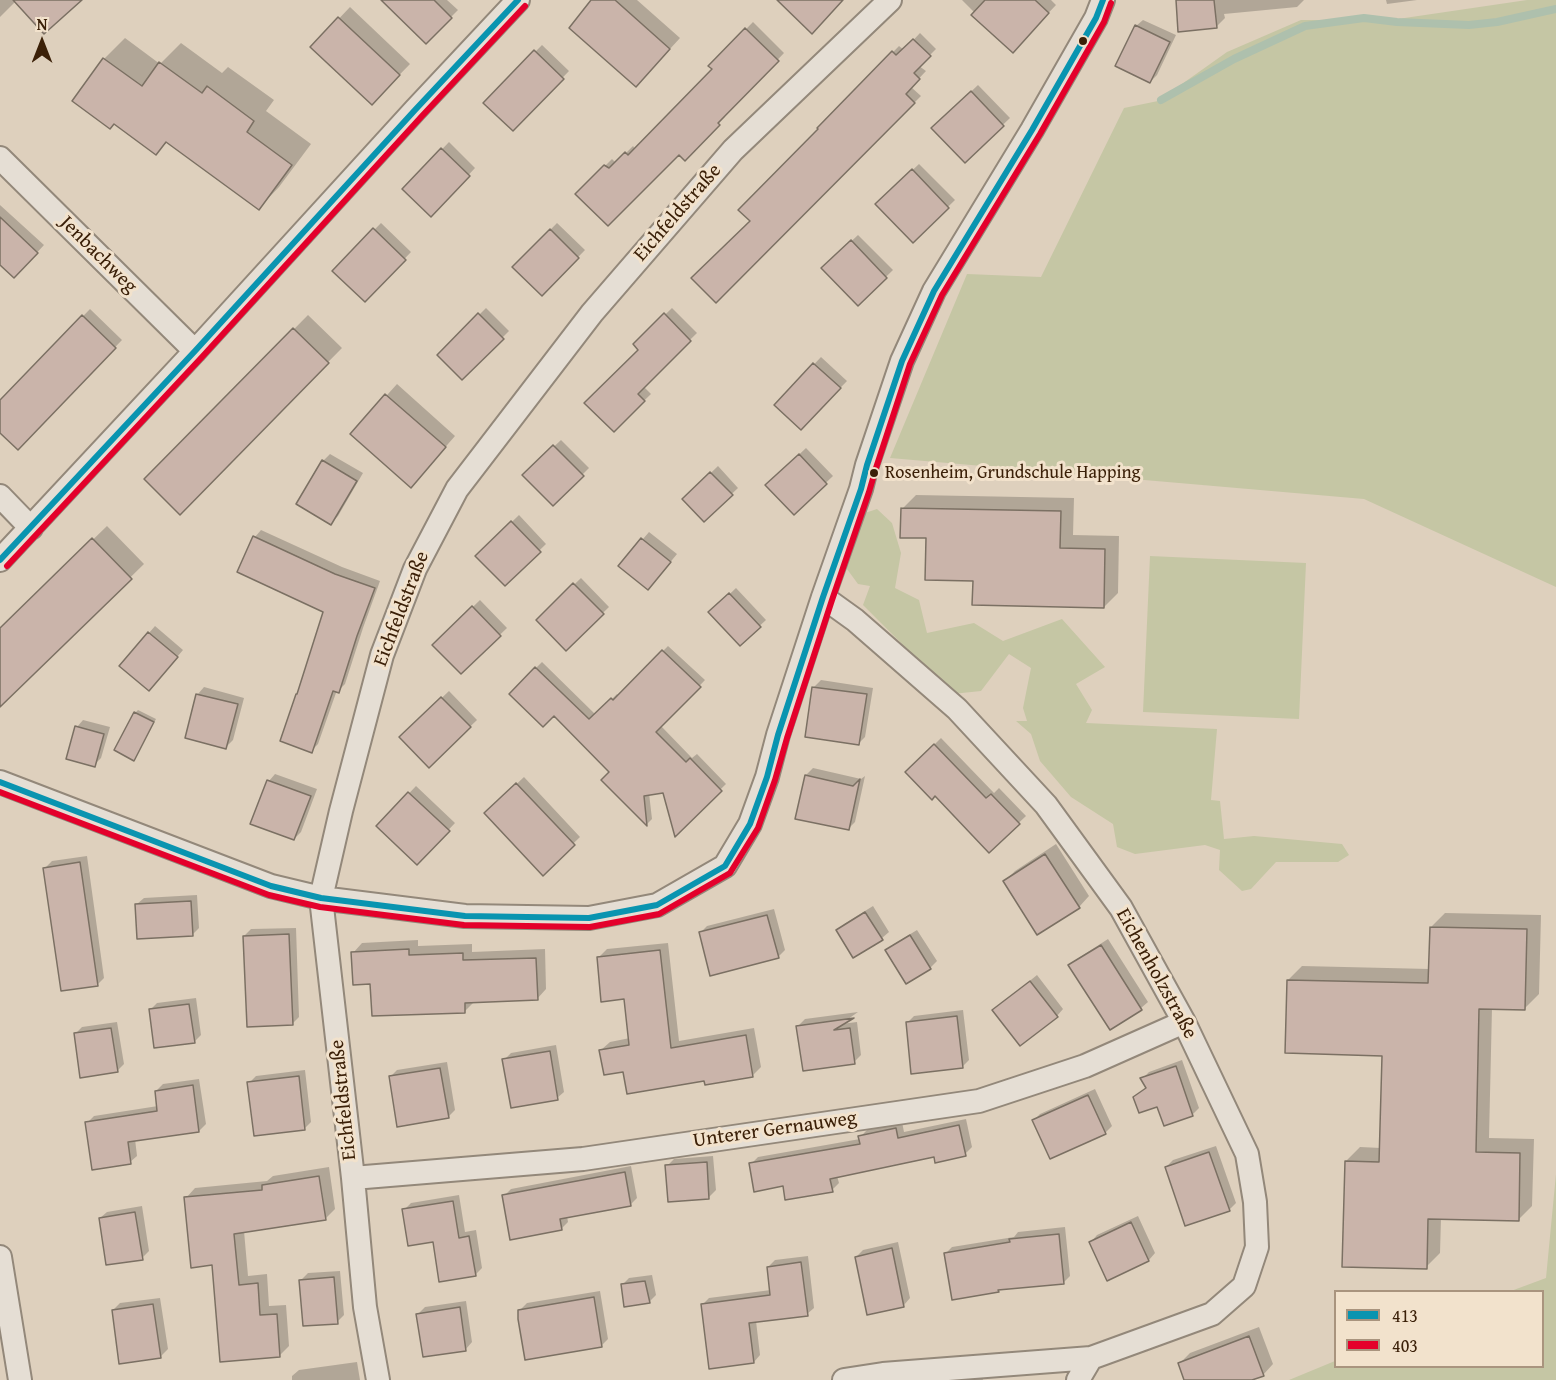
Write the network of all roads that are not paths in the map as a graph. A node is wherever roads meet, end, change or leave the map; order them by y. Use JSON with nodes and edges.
{"nodes":[{"id":1,"x":518,"y":0,"type":"edge"},
{"id":2,"x":890,"y":0,"type":"edge"},
{"id":3,"x":1103,"y":0,"type":"edge"},
{"id":4,"x":0,"y":158,"type":"edge"},
{"id":5,"x":195,"y":351,"type":"junction"},
{"id":6,"x":0,"y":496,"type":"edge"},
{"id":7,"x":31,"y":528,"type":"junction"},
{"id":8,"x":0,"y":560,"type":"edge"},
{"id":9,"x":823,"y":597,"type":"junction"},
{"id":10,"x":0,"y":782,"type":"edge"},
{"id":11,"x":321,"y":898,"type":"junction"},
{"id":12,"x":1184,"y":1022,"type":"junction"},
{"id":13,"x":352,"y":1178,"type":"junction"},
{"id":14,"x":0,"y":1257,"type":"edge"},
{"id":15,"x":1091,"y":1358,"type":"junction"},
{"id":16,"x":20,"y":1380,"type":"edge"},
{"id":17,"x":378,"y":1380,"type":"edge"},
{"id":18,"x":844,"y":1380,"type":"edge"},
{"id":19,"x":1078,"y":1380,"type":"edge"}],
"edges":[{"from":1,"to":5,"type":"street"},
{"from":2,"to":11,"type":"street","name":"Eichfeldstraße"},
{"from":3,"to":9,"type":"street"},
{"from":4,"to":5,"type":"street","name":"Jenbachweg"},
{"from":5,"to":7,"type":"street"},
{"from":6,"to":7,"type":"street"},
{"from":7,"to":8,"type":"street"},
{"from":9,"to":11,"type":"street"},
{"from":9,"to":12,"type":"street","name":"Eichenholzstraße"},
{"from":10,"to":11,"type":"street"},
{"from":11,"to":13,"type":"street","name":"Eichfeldstraße"},
{"from":12,"to":13,"type":"street","name":"Unterer Gernauweg"},
{"from":12,"to":15,"type":"street","name":"Eichenholzstraße"},
{"from":13,"to":17,"type":"street","name":"Eichfeldstraße"},
{"from":14,"to":16,"type":"street"},
{"from":15,"to":18,"type":"street","name":"Eichenholzstraße"},
{"from":15,"to":19,"type":"street"}]}
